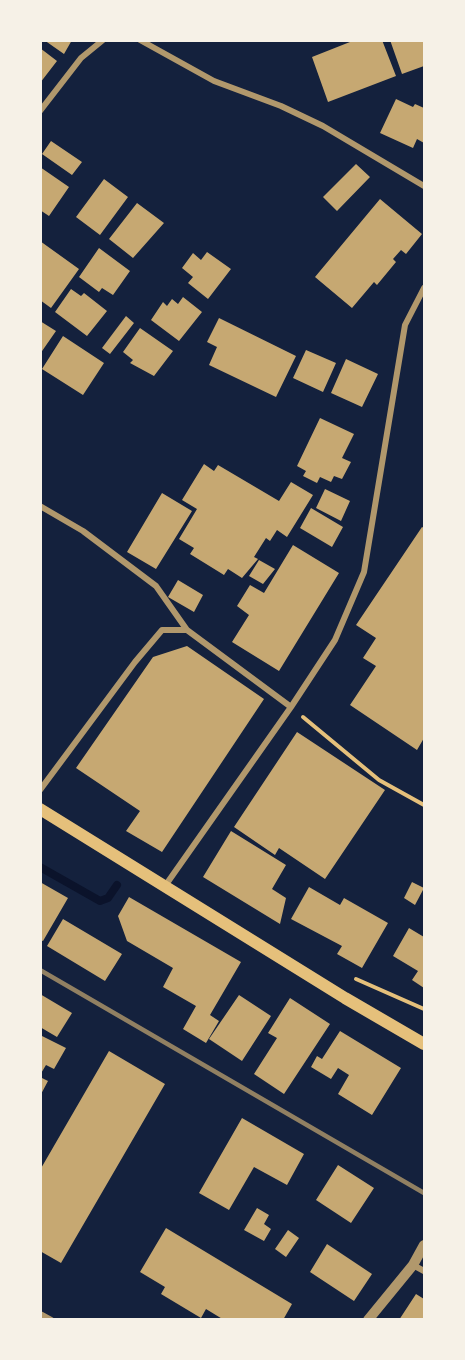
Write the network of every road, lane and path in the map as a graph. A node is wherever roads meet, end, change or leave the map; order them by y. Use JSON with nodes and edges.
{"nodes":[{"id":1,"x":103,"y":40,"type":"edge"},
{"id":2,"x":140,"y":40,"type":"edge"},
{"id":3,"x":40,"y":111,"type":"edge"},
{"id":4,"x":424,"y":186,"type":"edge"},
{"id":5,"x":424,"y":288,"type":"edge"},
{"id":6,"x":40,"y":506,"type":"edge"},
{"id":7,"x":187,"y":630,"type":"junction"},
{"id":8,"x":291,"y":706,"type":"junction"},
{"id":9,"x":40,"y":789,"type":"edge"},
{"id":10,"x":424,"y":806,"type":"edge"},
{"id":11,"x":40,"y":809,"type":"edge"},
{"id":12,"x":165,"y":886,"type":"junction"},
{"id":13,"x":424,"y":1044,"type":"edge"},
{"id":14,"x":424,"y":1245,"type":"edge"},
{"id":15,"x":413,"y":1265,"type":"junction"},
{"id":16,"x":424,"y":1271,"type":"edge"},
{"id":17,"x":40,"y":1314,"type":"edge"},
{"id":18,"x":51,"y":1320,"type":"edge"},
{"id":19,"x":368,"y":1320,"type":"edge"}],
"edges":[{"from":1,"to":3,"type":"street"},
{"from":2,"to":4,"type":"street"},
{"from":5,"to":8,"type":"street"},
{"from":6,"to":7,"type":"street"},
{"from":7,"to":8,"type":"street"},
{"from":7,"to":9,"type":"street"},
{"from":8,"to":10,"type":"path"},
{"from":8,"to":12,"type":"street"},
{"from":11,"to":12,"type":"main road"},
{"from":12,"to":13,"type":"main road"},
{"from":14,"to":15,"type":"street"},
{"from":15,"to":16,"type":"street"},
{"from":15,"to":19,"type":"street"},
{"from":17,"to":18,"type":"street"}]}
